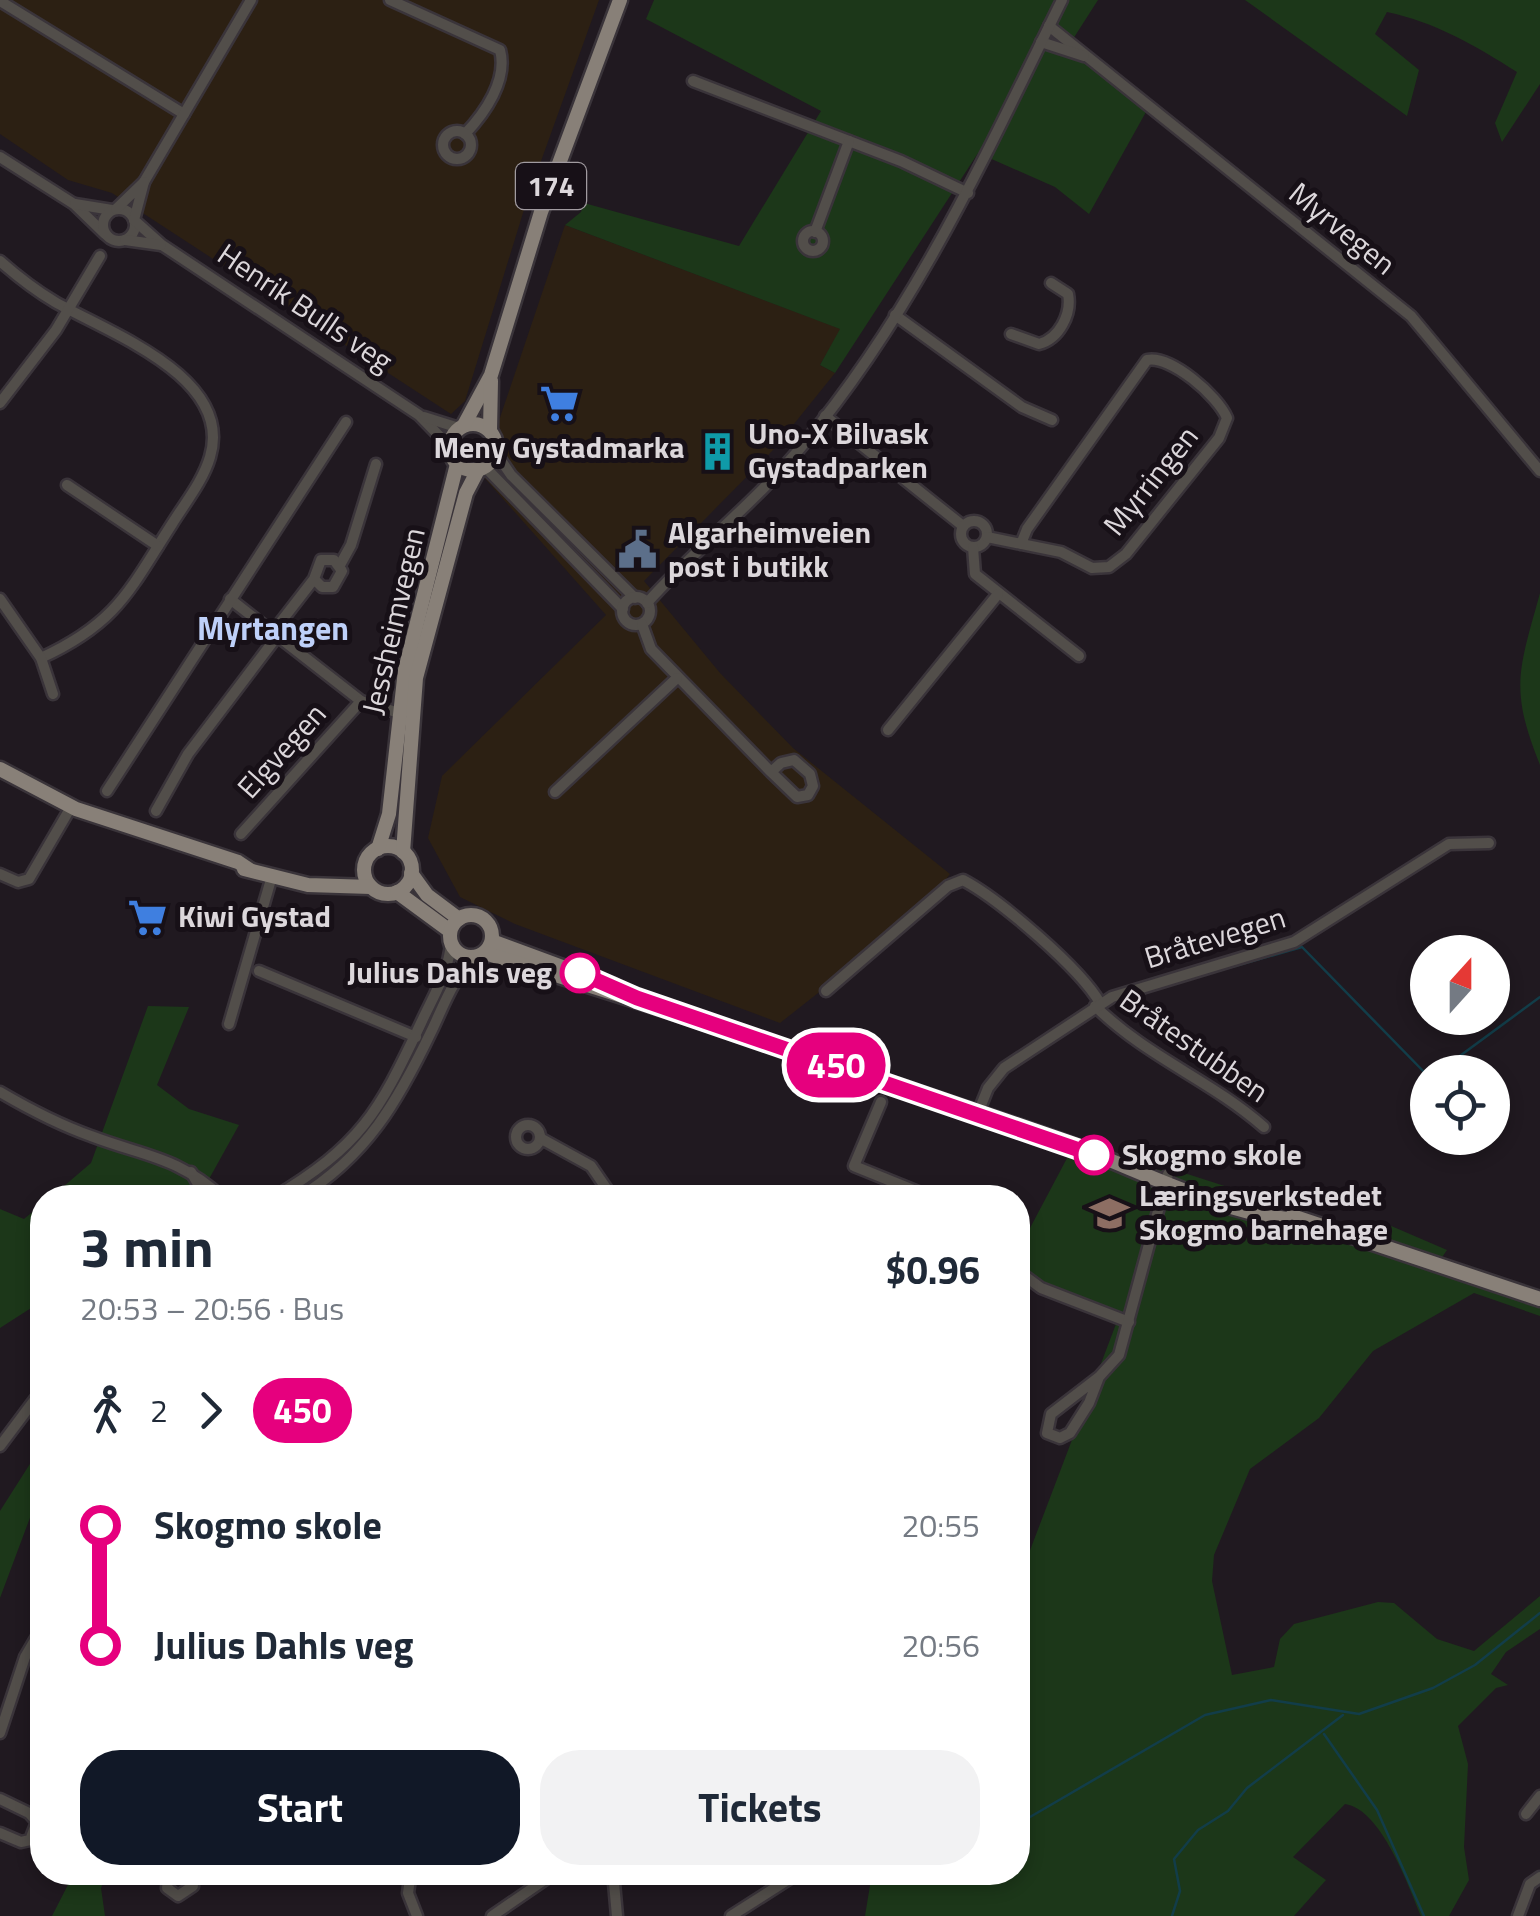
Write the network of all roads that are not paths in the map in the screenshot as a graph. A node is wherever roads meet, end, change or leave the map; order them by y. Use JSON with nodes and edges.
{"nodes":[{"id":1,"x":252,"y":0,"type":"edge"},
{"id":2,"x":390,"y":0,"type":"edge"},
{"id":3,"x":620,"y":0,"type":"edge"},
{"id":4,"x":1062,"y":0,"type":"edge"},
{"id":5,"x":0,"y":1,"type":"edge"},
{"id":6,"x":1049,"y":26,"type":"junction"},
{"id":7,"x":1041,"y":42,"type":"junction"},
{"id":8,"x":1084,"y":56,"type":"junction"},
{"id":9,"x":693,"y":81,"type":"dead end"},
{"id":10,"x":184,"y":114,"type":"junction"},
{"id":11,"x":466,"y":134,"type":"dead end"},
{"id":12,"x":849,"y":141,"type":"junction"},
{"id":13,"x":0,"y":157,"type":"edge"},
{"id":14,"x":144,"y":182,"type":"junction"},
{"id":15,"x":968,"y":193,"type":"junction"},
{"id":16,"x":74,"y":204,"type":"junction"},
{"id":17,"x":114,"y":209,"type":"junction"},
{"id":18,"x":134,"y":220,"type":"junction"},
{"id":19,"x":815,"y":232,"type":"dead end"},
{"id":20,"x":105,"y":234,"type":"junction"},
{"id":21,"x":125,"y":240,"type":"junction"},
{"id":22,"x":162,"y":246,"type":"junction"},
{"id":23,"x":100,"y":256,"type":"dead end"},
{"id":24,"x":0,"y":260,"type":"edge"},
{"id":25,"x":1051,"y":283,"type":"dead end"},
{"id":26,"x":68,"y":309,"type":"junction"},
{"id":27,"x":895,"y":315,"type":"junction"},
{"id":28,"x":1011,"y":334,"type":"dead end"},
{"id":29,"x":491,"y":375,"type":"junction"},
{"id":30,"x":0,"y":403,"type":"edge"},
{"id":31,"x":418,"y":415,"type":"junction"},
{"id":32,"x":825,"y":416,"type":"junction"},
{"id":33,"x":1052,"y":420,"type":"dead end"},
{"id":34,"x":346,"y":422,"type":"dead end"},
{"id":35,"x":462,"y":427,"type":"junction"},
{"id":36,"x":490,"y":430,"type":"junction"},
{"id":37,"x":450,"y":447,"type":"junction"},
{"id":38,"x":496,"y":453,"type":"junction"},
{"id":39,"x":376,"y":464,"type":"dead end"},
{"id":40,"x":457,"y":464,"type":"junction"},
{"id":41,"x":482,"y":468,"type":"junction"},
{"id":42,"x":1540,"y":471,"type":"edge"},
{"id":43,"x":67,"y":485,"type":"dead end"},
{"id":44,"x":963,"y":526,"type":"junction"},
{"id":45,"x":986,"y":537,"type":"junction"},
{"id":46,"x":1022,"y":544,"type":"junction"},
{"id":47,"x":158,"y":546,"type":"junction"},
{"id":48,"x":973,"y":548,"type":"junction"},
{"id":49,"x":340,"y":565,"type":"junction"},
{"id":50,"x":314,"y":579,"type":"junction"},
{"id":51,"x":998,"y":594,"type":"junction"},
{"id":52,"x":0,"y":598,"type":"edge"},
{"id":53,"x":635,"y":598,"type":"junction"},
{"id":54,"x":230,"y":599,"type":"junction"},
{"id":55,"x":647,"y":602,"type":"junction"},
{"id":56,"x":623,"y":608,"type":"junction"},
{"id":57,"x":642,"y":624,"type":"junction"},
{"id":58,"x":276,"y":634,"type":"junction"},
{"id":59,"x":1079,"y":656,"type":"dead end"},
{"id":60,"x":41,"y":658,"type":"junction"},
{"id":61,"x":677,"y":678,"type":"junction"},
{"id":62,"x":53,"y":694,"type":"dead end"},
{"id":63,"x":361,"y":701,"type":"junction"},
{"id":64,"x":399,"y":712,"type":"junction"},
{"id":65,"x":888,"y":730,"type":"dead end"},
{"id":66,"x":0,"y":769,"type":"edge"},
{"id":67,"x":771,"y":772,"type":"dead end"},
{"id":68,"x":106,"y":791,"type":"dead end"},
{"id":69,"x":555,"y":792,"type":"dead end"},
{"id":70,"x":71,"y":807,"type":"junction"},
{"id":71,"x":156,"y":811,"type":"dead end"},
{"id":72,"x":241,"y":834,"type":"dead end"},
{"id":73,"x":1489,"y":842,"type":"dead end"},
{"id":74,"x":378,"y":849,"type":"junction"},
{"id":75,"x":403,"y":852,"type":"junction"},
{"id":76,"x":365,"y":864,"type":"junction"},
{"id":77,"x":412,"y":873,"type":"junction"},
{"id":78,"x":0,"y":874,"type":"edge"},
{"id":79,"x":272,"y":876,"type":"junction"},
{"id":80,"x":322,"y":886,"type":"junction"},
{"id":81,"x":371,"y":887,"type":"junction"},
{"id":82,"x":397,"y":892,"type":"junction"},
{"id":83,"x":453,"y":930,"type":"junction"},
{"id":84,"x":485,"y":950,"type":"junction"},
{"id":85,"x":259,"y":971,"type":"dead end"},
{"id":86,"x":826,"y":991,"type":"dead end"},
{"id":87,"x":1098,"y":1005,"type":"junction"},
{"id":88,"x":229,"y":1024,"type":"dead end"},
{"id":89,"x":414,"y":1036,"type":"junction"},
{"id":90,"x":426,"y":1042,"type":"junction"},
{"id":91,"x":0,"y":1092,"type":"edge"},
{"id":92,"x":881,"y":1102,"type":"dead end"},
{"id":93,"x":978,"y":1113,"type":"junction"},
{"id":94,"x":1264,"y":1127,"type":"dead end"},
{"id":95,"x":540,"y":1138,"type":"dead end"},
{"id":96,"x":191,"y":1170,"type":"junction"},
{"id":97,"x":1167,"y":1178,"type":"junction"},
{"id":98,"x":199,"y":1185,"type":"edge"},
{"id":99,"x":208,"y":1185,"type":"edge"},
{"id":100,"x":294,"y":1185,"type":"edge"},
{"id":101,"x":317,"y":1185,"type":"edge"},
{"id":102,"x":603,"y":1185,"type":"edge"},
{"id":103,"x":901,"y":1185,"type":"edge"},
{"id":104,"x":1030,"y":1280,"type":"edge"},
{"id":105,"x":1540,"y":1299,"type":"edge"},
{"id":106,"x":1129,"y":1322,"type":"junction"},
{"id":107,"x":1100,"y":1377,"type":"junction"},
{"id":108,"x":30,"y":1406,"type":"edge"},
{"id":109,"x":0,"y":1446,"type":"edge"},
{"id":110,"x":30,"y":1648,"type":"edge"},
{"id":111,"x":0,"y":1732,"type":"edge"},
{"id":112,"x":1540,"y":1796,"type":"edge"},
{"id":113,"x":0,"y":1800,"type":"edge"},
{"id":114,"x":30,"y":1813,"type":"edge"},
{"id":115,"x":1526,"y":1814,"type":"dead end"},
{"id":116,"x":0,"y":1834,"type":"edge"},
{"id":117,"x":30,"y":1840,"type":"edge"},
{"id":118,"x":1540,"y":1877,"type":"edge"},
{"id":119,"x":167,"y":1885,"type":"edge"},
{"id":120,"x":194,"y":1885,"type":"edge"},
{"id":121,"x":409,"y":1885,"type":"edge"},
{"id":122,"x":537,"y":1885,"type":"edge"},
{"id":123,"x":614,"y":1885,"type":"edge"},
{"id":124,"x":780,"y":1885,"type":"edge"},
{"id":125,"x":417,"y":1916,"type":"edge"},
{"id":126,"x":492,"y":1916,"type":"edge"},
{"id":127,"x":617,"y":1916,"type":"edge"},
{"id":128,"x":731,"y":1916,"type":"edge"},
{"id":129,"x":1518,"y":1916,"type":"edge"}],
"edges":[{"from":1,"to":10,"type":"street"},
{"from":2,"to":11,"type":"street"},
{"from":3,"to":29,"type":"main road","number":"174"},
{"from":4,"to":6,"type":"street"},
{"from":5,"to":10,"type":"street"},
{"from":6,"to":7,"type":"street"},
{"from":6,"to":8,"type":"street","name":"Myrvegen"},
{"from":7,"to":8,"type":"street","name":"Myrvegen"},
{"from":7,"to":15,"type":"street"},
{"from":8,"to":42,"type":"street","name":"Myrvegen"},
{"from":9,"to":12,"type":"street"},
{"from":10,"to":14,"type":"street"},
{"from":12,"to":15,"type":"street"},
{"from":12,"to":19,"type":"street"},
{"from":13,"to":16,"type":"street","name":"Henrik Bulls veg"},
{"from":14,"to":17,"type":"street"},
{"from":14,"to":18,"type":"street"},
{"from":15,"to":27,"type":"street"},
{"from":16,"to":17,"type":"street","name":"Henrik Bulls veg"},
{"from":16,"to":20,"type":"street","name":"Henrik Bulls veg"},
{"from":17,"to":18,"type":"street","name":"Henrik Bulls veg"},
{"from":17,"to":20,"type":"street"},
{"from":18,"to":21,"type":"street"},
{"from":18,"to":22,"type":"street","name":"Henrik Bulls veg"},
{"from":20,"to":21,"type":"street","name":"Henrik Bulls veg"},
{"from":21,"to":22,"type":"street","name":"Henrik Bulls veg"},
{"from":22,"to":31,"type":"street","name":"Henrik Bulls veg"},
{"from":23,"to":26,"type":"street"},
{"from":24,"to":26,"type":"street"},
{"from":25,"to":28,"type":"street"},
{"from":26,"to":30,"type":"street"},
{"from":26,"to":47,"type":"street"},
{"from":27,"to":32,"type":"street"},
{"from":27,"to":33,"type":"street"},
{"from":29,"to":35,"type":"main road","number":"174"},
{"from":29,"to":36,"type":"main road","number":"174"},
{"from":31,"to":35,"type":"street","name":"Henrik Bulls veg"},
{"from":31,"to":37,"type":"street","name":"Henrik Bulls veg"},
{"from":32,"to":44,"type":"street"},
{"from":32,"to":55,"type":"street"},
{"from":34,"to":54,"type":"street"},
{"from":35,"to":36,"type":"main road"},
{"from":35,"to":37,"type":"main road","number":"174"},
{"from":36,"to":38,"type":"main road","number":"174"},
{"from":37,"to":40,"type":"main road"},
{"from":38,"to":41,"type":"main road"},
{"from":38,"to":53,"type":"street"},
{"from":39,"to":49,"type":"street"},
{"from":40,"to":41,"type":"main road"},
{"from":40,"to":64,"type":"main road","name":"Jessheimvegen"},
{"from":41,"to":56,"type":"street"},
{"from":41,"to":75,"type":"main road","name":"Jessheimvegen"},
{"from":43,"to":47,"type":"street"},
{"from":44,"to":45,"type":"street","name":"Myrringen"},
{"from":44,"to":48,"type":"street"},
{"from":45,"to":46,"type":"street","name":"Myrringen"},
{"from":45,"to":48,"type":"street"},
{"from":46,"to":46,"type":"street","name":"Myrringen"},
{"from":47,"to":60,"type":"street"},
{"from":48,"to":51,"type":"street"},
{"from":49,"to":50,"type":"street"},
{"from":49,"to":50,"type":"street"},
{"from":50,"to":58,"type":"street"},
{"from":51,"to":59,"type":"street"},
{"from":51,"to":65,"type":"street"},
{"from":52,"to":60,"type":"street"},
{"from":53,"to":55,"type":"street"},
{"from":53,"to":56,"type":"street"},
{"from":54,"to":58,"type":"street"},
{"from":54,"to":68,"type":"street"},
{"from":55,"to":57,"type":"street"},
{"from":56,"to":57,"type":"street"},
{"from":57,"to":61,"type":"street"},
{"from":58,"to":63,"type":"street"},
{"from":58,"to":71,"type":"street"},
{"from":60,"to":62,"type":"street"},
{"from":61,"to":67,"type":"street"},
{"from":61,"to":69,"type":"street"},
{"from":63,"to":64,"type":"street"},
{"from":63,"to":72,"type":"street","name":"Elgvegen"},
{"from":64,"to":74,"type":"main road","name":"Jessheimvegen"},
{"from":66,"to":70,"type":"main road"},
{"from":70,"to":78,"type":"street"},
{"from":70,"to":79,"type":"main road"},
{"from":73,"to":87,"type":"street","name":"Bråtevegen"},
{"from":74,"to":75,"type":"main road"},
{"from":74,"to":76,"type":"main road"},
{"from":75,"to":77,"type":"main road"},
{"from":76,"to":80,"type":"main road"},
{"from":76,"to":81,"type":"main road"},
{"from":77,"to":82,"type":"main road"},
{"from":77,"to":83,"type":"main road"},
{"from":79,"to":80,"type":"main road"},
{"from":79,"to":88,"type":"street"},
{"from":80,"to":81,"type":"main road"},
{"from":81,"to":82,"type":"main road"},
{"from":82,"to":83,"type":"main road"},
{"from":83,"to":84,"type":"main road"},
{"from":83,"to":84,"type":"main road"},
{"from":83,"to":89,"type":"street"},
{"from":84,"to":90,"type":"street"},
{"from":84,"to":93,"type":"main road"},
{"from":85,"to":89,"type":"street"},
{"from":86,"to":87,"type":"street","name":"Bråtestubben"},
{"from":87,"to":93,"type":"street","name":"Bråtevegen"},
{"from":87,"to":94,"type":"street","name":"Bråtestubben"},
{"from":89,"to":90,"type":"street"},
{"from":89,"to":100,"type":"street"},
{"from":90,"to":101,"type":"street"},
{"from":91,"to":96,"type":"street"},
{"from":92,"to":103,"type":"street"},
{"from":93,"to":97,"type":"main road"},
{"from":95,"to":102,"type":"street"},
{"from":96,"to":98,"type":"street"},
{"from":96,"to":99,"type":"street"},
{"from":97,"to":105,"type":"main road"},
{"from":97,"to":106,"type":"street"},
{"from":104,"to":106,"type":"street"},
{"from":106,"to":107,"type":"street"},
{"from":107,"to":107,"type":"street"},
{"from":108,"to":109,"type":"street"},
{"from":110,"to":111,"type":"street"},
{"from":112,"to":115,"type":"street"},
{"from":113,"to":114,"type":"street"},
{"from":116,"to":117,"type":"street"},
{"from":118,"to":129,"type":"street"},
{"from":119,"to":120,"type":"street"},
{"from":121,"to":125,"type":"street"},
{"from":122,"to":126,"type":"street"},
{"from":123,"to":127,"type":"street"},
{"from":124,"to":128,"type":"street"}]}
